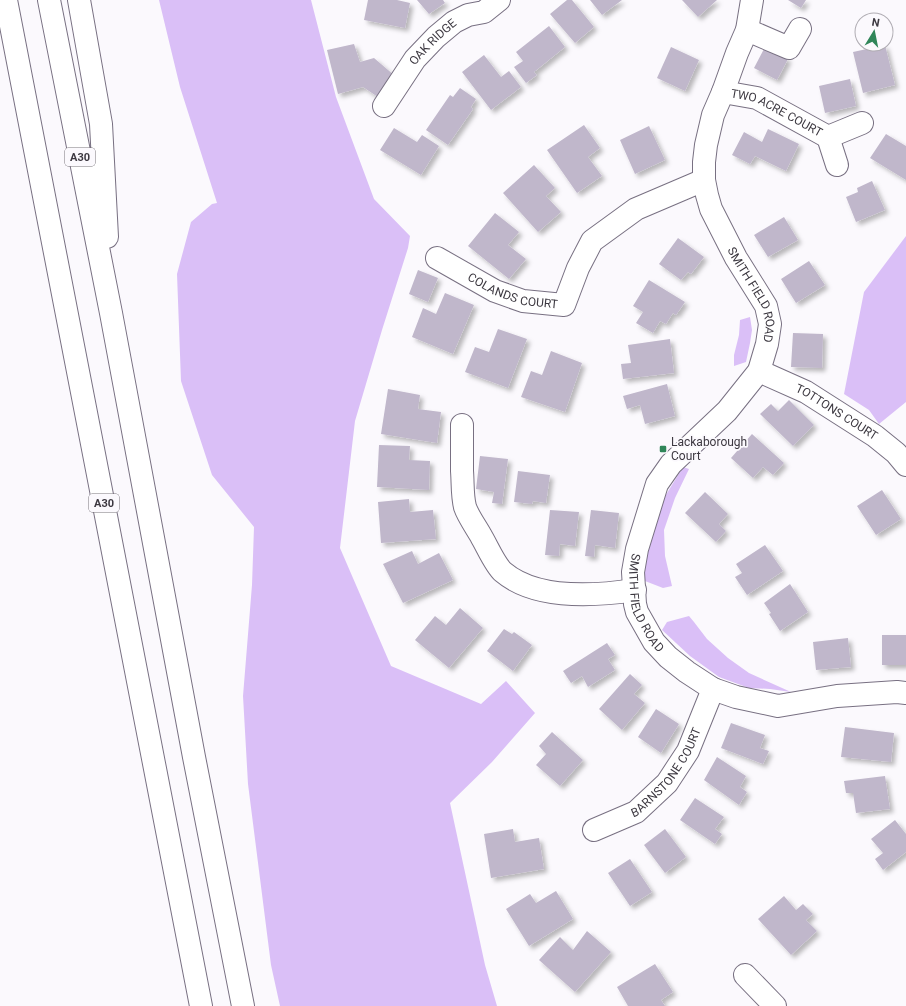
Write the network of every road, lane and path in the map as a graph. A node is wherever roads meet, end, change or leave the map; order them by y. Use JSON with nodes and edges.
{"nodes":[{"id":1,"x":6,"y":0,"type":"edge"},
{"id":2,"x":49,"y":0,"type":"edge"},
{"id":3,"x":79,"y":0,"type":"edge"},
{"id":4,"x":499,"y":0,"type":"edge"},
{"id":5,"x":752,"y":0,"type":"edge"},
{"id":6,"x":800,"y":29,"type":"dead end"},
{"id":7,"x":747,"y":30,"type":"junction"},
{"id":8,"x":723,"y":92,"type":"junction"},
{"id":9,"x":384,"y":106,"type":"dead end"},
{"id":10,"x":862,"y":123,"type":"dead end"},
{"id":11,"x":828,"y":137,"type":"junction"},
{"id":12,"x":837,"y":165,"type":"dead end"},
{"id":13,"x":704,"y":180,"type":"junction"},
{"id":14,"x":437,"y":258,"type":"dead end"},
{"id":15,"x":111,"y":313,"type":"junction"},
{"id":16,"x":759,"y":371,"type":"junction"},
{"id":17,"x":462,"y":425,"type":"dead end"},
{"id":18,"x":906,"y":465,"type":"edge"},
{"id":19,"x":635,"y":590,"type":"junction"},
{"id":20,"x":713,"y":689,"type":"junction"},
{"id":21,"x":906,"y":693,"type":"edge"},
{"id":22,"x":594,"y":830,"type":"dead end"},
{"id":23,"x":745,"y":974,"type":"dead end"},
{"id":24,"x":201,"y":1006,"type":"edge"},
{"id":25,"x":243,"y":1006,"type":"edge"},
{"id":26,"x":775,"y":1006,"type":"edge"}],
"edges":[{"from":1,"to":24,"type":"main road","number":"A30"},
{"from":2,"to":15,"type":"main road","number":"A30"},
{"from":3,"to":15,"type":"main road"},
{"from":4,"to":9,"type":"main road","name":"OAK RIDGE"},
{"from":5,"to":7,"type":"main road","name":"SMITH FIELD ROAD"},
{"from":6,"to":7,"type":"main road"},
{"from":7,"to":8,"type":"main road","name":"SMITH FIELD ROAD"},
{"from":8,"to":11,"type":"main road","name":"TWO ACRE COURT"},
{"from":8,"to":13,"type":"main road","name":"SMITH FIELD ROAD"},
{"from":10,"to":11,"type":"main road","name":"TWO ACRE COURT"},
{"from":11,"to":12,"type":"main road","name":"TWO ACRE COURT"},
{"from":13,"to":14,"type":"main road","name":"COLANDS COURT"},
{"from":13,"to":16,"type":"main road","name":"SMITH FIELD ROAD"},
{"from":15,"to":25,"type":"main road","number":"A30"},
{"from":16,"to":18,"type":"main road","name":"TOTTONS COURT"},
{"from":16,"to":19,"type":"main road","name":"SMITH FIELD ROAD"},
{"from":17,"to":19,"type":"main road"},
{"from":19,"to":20,"type":"main road","name":"SMITH FIELD ROAD"},
{"from":20,"to":21,"type":"main road","name":"SMITH FIELD ROAD"},
{"from":20,"to":22,"type":"main road","name":"BARNSTONE COURT"},
{"from":23,"to":26,"type":"main road"}]}
